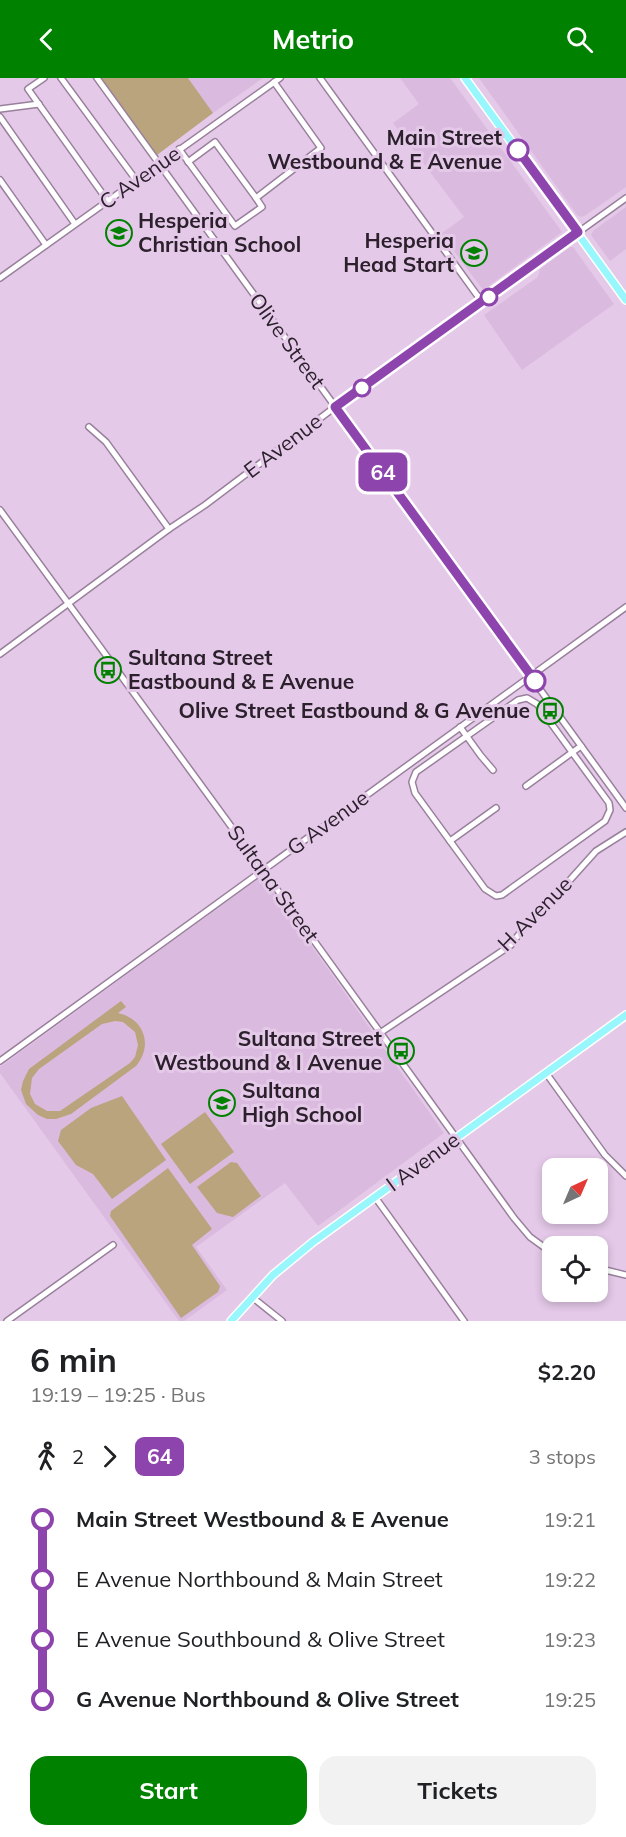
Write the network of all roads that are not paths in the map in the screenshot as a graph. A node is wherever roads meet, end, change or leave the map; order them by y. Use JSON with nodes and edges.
{"nodes":[{"id":1,"x":44,"y":78,"type":"edge"},
{"id":2,"x":61,"y":78,"type":"edge"},
{"id":3,"x":97,"y":78,"type":"edge"},
{"id":4,"x":280,"y":78,"type":"edge"},
{"id":5,"x":320,"y":78,"type":"edge"},
{"id":6,"x":465,"y":78,"type":"edge"},
{"id":7,"x":274,"y":82,"type":"junction"},
{"id":8,"x":39,"y":104,"type":"junction"},
{"id":9,"x":0,"y":109,"type":"edge"},
{"id":10,"x":0,"y":117,"type":"edge"},
{"id":11,"x":193,"y":139,"type":"junction"},
{"id":12,"x":179,"y":149,"type":"junction"},
{"id":13,"x":202,"y":152,"type":"junction"},
{"id":14,"x":188,"y":162,"type":"junction"},
{"id":15,"x":159,"y":163,"type":"junction"},
{"id":16,"x":0,"y":180,"type":"edge"},
{"id":17,"x":136,"y":180,"type":"junction"},
{"id":18,"x":256,"y":198,"type":"junction"},
{"id":19,"x":626,"y":198,"type":"edge"},
{"id":20,"x":107,"y":200,"type":"junction"},
{"id":21,"x":75,"y":224,"type":"junction"},
{"id":22,"x":578,"y":232,"type":"junction"},
{"id":23,"x":46,"y":245,"type":"junction"},
{"id":24,"x":0,"y":277,"type":"edge"},
{"id":25,"x":625,"y":295,"type":"edge"},
{"id":26,"x":482,"y":302,"type":"junction"},
{"id":27,"x":335,"y":407,"type":"junction"},
{"id":28,"x":89,"y":427,"type":"dead end"},
{"id":29,"x":0,"y":510,"type":"edge"},
{"id":30,"x":170,"y":529,"type":"junction"},
{"id":31,"x":68,"y":605,"type":"junction"},
{"id":32,"x":626,"y":607,"type":"edge"},
{"id":33,"x":0,"y":654,"type":"edge"},
{"id":34,"x":531,"y":675,"type":"junction"},
{"id":35,"x":460,"y":727,"type":"junction"},
{"id":36,"x":466,"y":736,"type":"junction"},
{"id":37,"x":581,"y":746,"type":"junction"},
{"id":38,"x":572,"y":753,"type":"junction"},
{"id":39,"x":493,"y":770,"type":"dead end"},
{"id":40,"x":525,"y":786,"type":"dead end"},
{"id":41,"x":496,"y":807,"type":"dead end"},
{"id":42,"x":626,"y":807,"type":"edge"},
{"id":43,"x":626,"y":832,"type":"edge"},
{"id":44,"x":450,"y":841,"type":"junction"},
{"id":45,"x":263,"y":870,"type":"junction"},
{"id":46,"x":626,"y":1015,"type":"edge"},
{"id":47,"x":380,"y":1032,"type":"junction"},
{"id":48,"x":0,"y":1060,"type":"edge"},
{"id":49,"x":546,"y":1073,"type":"junction"},
{"id":50,"x":456,"y":1138,"type":"junction"},
{"id":51,"x":626,"y":1176,"type":"edge"},
{"id":52,"x":375,"y":1197,"type":"junction"},
{"id":53,"x":113,"y":1245,"type":"dead end"},
{"id":54,"x":542,"y":1246,"type":"edge"},
{"id":55,"x":608,"y":1271,"type":"edge"},
{"id":56,"x":626,"y":1275,"type":"edge"},
{"id":57,"x":252,"y":1297,"type":"junction"},
{"id":58,"x":7,"y":1321,"type":"edge"},
{"id":59,"x":231,"y":1321,"type":"edge"},
{"id":60,"x":282,"y":1321,"type":"edge"},
{"id":61,"x":464,"y":1321,"type":"edge"}],
"edges":[{"from":1,"to":8,"type":"street"},
{"from":2,"to":17,"type":"street"},
{"from":3,"to":15,"type":"street","name":"Olive Street"},
{"from":4,"to":7,"type":"street","name":"C Avenue"},
{"from":5,"to":26,"type":"street"},
{"from":6,"to":22,"type":"main road"},
{"from":7,"to":11,"type":"street","name":"C Avenue"},
{"from":7,"to":18,"type":"street"},
{"from":8,"to":9,"type":"street"},
{"from":8,"to":20,"type":"street"},
{"from":10,"to":21,"type":"street"},
{"from":11,"to":12,"type":"street","name":"C Avenue"},
{"from":11,"to":13,"type":"street"},
{"from":12,"to":14,"type":"street"},
{"from":12,"to":15,"type":"street","name":"C Avenue"},
{"from":13,"to":14,"type":"street"},
{"from":13,"to":18,"type":"street"},
{"from":14,"to":18,"type":"street"},
{"from":15,"to":17,"type":"street","name":"C Avenue"},
{"from":15,"to":27,"type":"street","name":"Olive Street"},
{"from":16,"to":23,"type":"street"},
{"from":17,"to":20,"type":"street","name":"C Avenue"},
{"from":19,"to":22,"type":"street","name":"E Avenue"},
{"from":20,"to":21,"type":"street","name":"C Avenue"},
{"from":21,"to":23,"type":"street","name":"C Avenue"},
{"from":22,"to":25,"type":"main road"},
{"from":22,"to":26,"type":"street","name":"E Avenue"},
{"from":23,"to":24,"type":"street","name":"C Avenue"},
{"from":26,"to":27,"type":"street","name":"E Avenue"},
{"from":27,"to":30,"type":"street","name":"E Avenue"},
{"from":27,"to":34,"type":"street","name":"Olive Street"},
{"from":28,"to":30,"type":"street"},
{"from":29,"to":31,"type":"street","name":"Sultana Street"},
{"from":30,"to":31,"type":"street","name":"E Avenue"},
{"from":31,"to":33,"type":"street","name":"E Avenue"},
{"from":31,"to":45,"type":"street","name":"Sultana Street"},
{"from":32,"to":34,"type":"street","name":"G Avenue"},
{"from":34,"to":35,"type":"street","name":"G Avenue"},
{"from":34,"to":37,"type":"street","name":"Olive Street"},
{"from":35,"to":36,"type":"street"},
{"from":35,"to":45,"type":"street","name":"G Avenue"},
{"from":36,"to":38,"type":"street"},
{"from":36,"to":39,"type":"street"},
{"from":36,"to":44,"type":"street"},
{"from":37,"to":38,"type":"street"},
{"from":37,"to":42,"type":"street","name":"Olive Street"},
{"from":38,"to":40,"type":"street"},
{"from":38,"to":44,"type":"street"},
{"from":41,"to":44,"type":"street"},
{"from":43,"to":47,"type":"street","name":"H Avenue"},
{"from":45,"to":47,"type":"street","name":"Sultana Street"},
{"from":45,"to":48,"type":"street","name":"G Avenue"},
{"from":46,"to":49,"type":"main road","name":"I Avenue"},
{"from":47,"to":50,"type":"street","name":"Sultana Street"},
{"from":49,"to":50,"type":"main road","name":"I Avenue"},
{"from":49,"to":51,"type":"street"},
{"from":50,"to":52,"type":"main road","name":"I Avenue"},
{"from":50,"to":54,"type":"street","name":"Sultana Street"},
{"from":52,"to":57,"type":"main road","name":"I Avenue"},
{"from":52,"to":61,"type":"street"},
{"from":53,"to":58,"type":"street"},
{"from":55,"to":56,"type":"street"},
{"from":57,"to":59,"type":"main road","name":"I Avenue"},
{"from":57,"to":60,"type":"street"}]}
